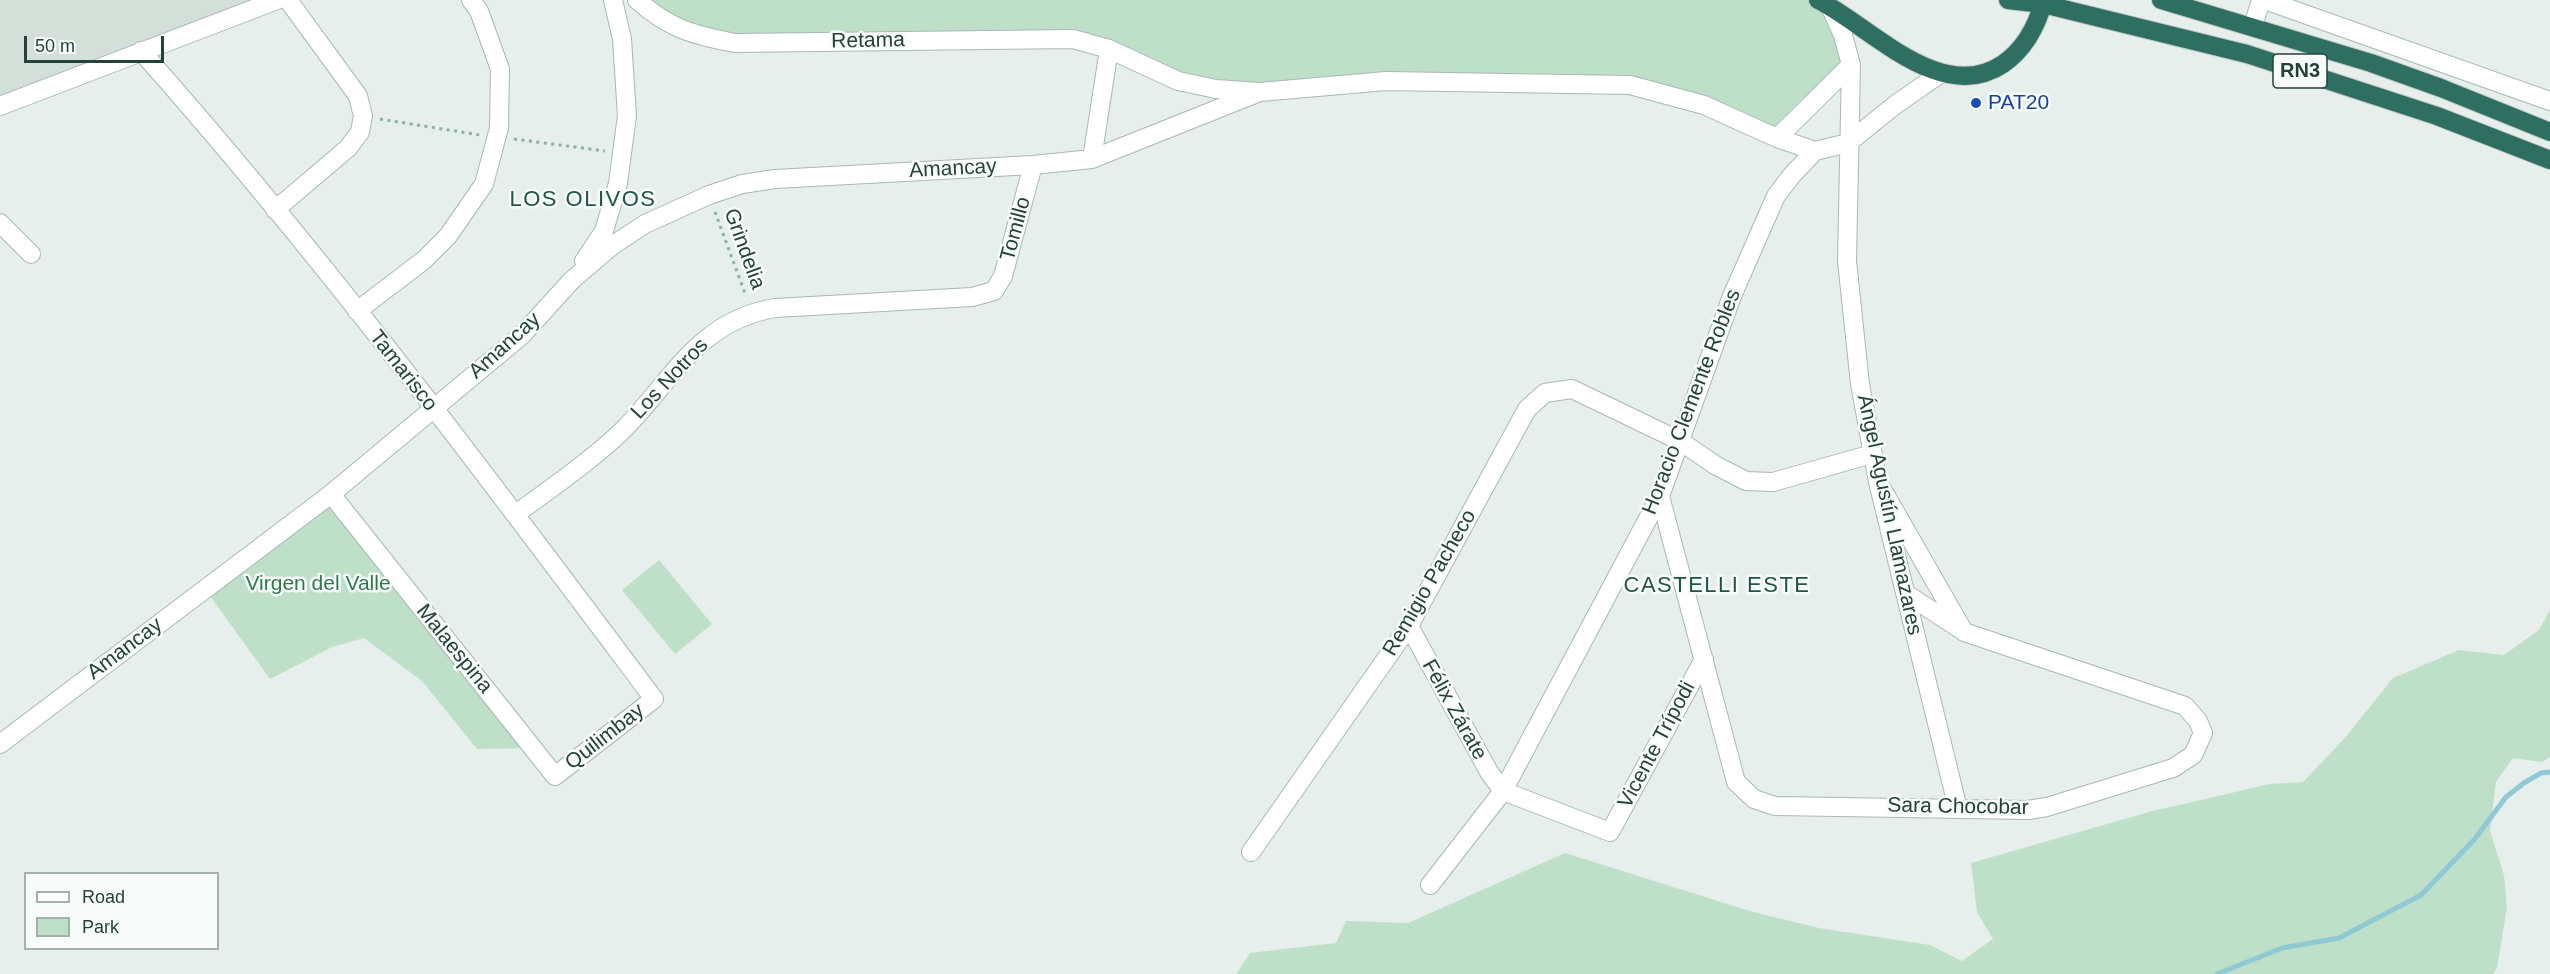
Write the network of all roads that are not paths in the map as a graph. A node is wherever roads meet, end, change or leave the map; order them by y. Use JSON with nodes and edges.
{"nodes":[{"id":1,"x":277,"y":0,"type":"edge"},
{"id":2,"x":288,"y":0,"type":"edge"},
{"id":3,"x":471,"y":0,"type":"edge"},
{"id":4,"x":613,"y":0,"type":"edge"},
{"id":5,"x":637,"y":0,"type":"edge"},
{"id":6,"x":2008,"y":0,"type":"edge"},
{"id":7,"x":2161,"y":0,"type":"edge"},
{"id":8,"x":2263,"y":0,"type":"edge"},
{"id":9,"x":2043,"y":2,"type":"edge"},
{"id":10,"x":1824,"y":3,"type":"edge"},
{"id":11,"x":2253,"y":26,"type":"junction"},
{"id":12,"x":1109,"y":49,"type":"junction"},
{"id":13,"x":141,"y":51,"type":"junction"},
{"id":14,"x":1851,"y":65,"type":"junction"},
{"id":15,"x":1941,"y":73,"type":"junction"},
{"id":16,"x":1260,"y":92,"type":"junction"},
{"id":17,"x":2550,"y":101,"type":"edge"},
{"id":18,"x":0,"y":106,"type":"edge"},
{"id":19,"x":2550,"y":132,"type":"edge"},
{"id":20,"x":1777,"y":138,"type":"junction"},
{"id":21,"x":1848,"y":143,"type":"junction"},
{"id":22,"x":1815,"y":151,"type":"junction"},
{"id":23,"x":1092,"y":159,"type":"junction"},
{"id":24,"x":2550,"y":160,"type":"edge"},
{"id":25,"x":1033,"y":165,"type":"junction"},
{"id":26,"x":275,"y":210,"type":"junction"},
{"id":27,"x":0,"y":223,"type":"edge"},
{"id":28,"x":31,"y":254,"type":"dead end"},
{"id":29,"x":572,"y":280,"type":"junction"},
{"id":30,"x":994,"y":291,"type":"joint"},
{"id":31,"x":357,"y":311,"type":"junction"},
{"id":32,"x":433,"y":408,"type":"junction"},
{"id":33,"x":1680,"y":441,"type":"junction"},
{"id":34,"x":1872,"y":454,"type":"junction"},
{"id":35,"x":1878,"y":482,"type":"junction"},
{"id":36,"x":331,"y":494,"type":"junction"},
{"id":37,"x":1660,"y":496,"type":"junction"},
{"id":38,"x":516,"y":514,"type":"junction"},
{"id":39,"x":1905,"y":593,"type":"junction"},
{"id":40,"x":1409,"y":626,"type":"junction"},
{"id":41,"x":1964,"y":632,"type":"junction"},
{"id":42,"x":1704,"y":658,"type":"junction"},
{"id":43,"x":654,"y":699,"type":"joint"},
{"id":44,"x":0,"y":744,"type":"edge"},
{"id":45,"x":555,"y":776,"type":"joint"},
{"id":46,"x":1736,"y":782,"type":"joint"},
{"id":47,"x":1503,"y":791,"type":"junction"},
{"id":48,"x":1958,"y":809,"type":"junction"},
{"id":49,"x":1251,"y":852,"type":"dead end"},
{"id":50,"x":1430,"y":885,"type":"dead end"}],
"edges":[{"from":1,"to":13,"type":"street"},
{"from":2,"to":26,"type":"street"},
{"from":3,"to":31,"type":"street"},
{"from":4,"to":29,"type":"street"},
{"from":5,"to":12,"type":"street","name":"Retama"},
{"from":6,"to":9,"type":"highway","number":"RN3"},
{"from":7,"to":11,"type":"highway","number":"RN3"},
{"from":8,"to":11,"type":"street"},
{"from":8,"to":17,"type":"street"},
{"from":9,"to":15,"type":"highway"},
{"from":9,"to":24,"type":"highway","number":"RN3"},
{"from":10,"to":14,"type":"street","name":"Ángel Agustín Llamazares"},
{"from":10,"to":15,"type":"highway"},
{"from":11,"to":19,"type":"highway","number":"RN3"},
{"from":12,"to":16,"type":"street","name":"Retama"},
{"from":12,"to":23,"type":"street"},
{"from":13,"to":18,"type":"street"},
{"from":13,"to":26,"type":"street","name":"Tamarisco"},
{"from":14,"to":20,"type":"street"},
{"from":14,"to":21,"type":"street","name":"Ángel Agustín Llamazares"},
{"from":15,"to":21,"type":"street"},
{"from":16,"to":20,"type":"street"},
{"from":16,"to":23,"type":"street","name":"Amancay"},
{"from":20,"to":22,"type":"street"},
{"from":21,"to":22,"type":"street"},
{"from":21,"to":34,"type":"street","name":"Ángel Agustín Llamazares"},
{"from":22,"to":33,"type":"street","name":"Horacio Clemente Robles"},
{"from":23,"to":25,"type":"street","name":"Amancay"},
{"from":25,"to":29,"type":"street","name":"Amancay"},
{"from":25,"to":30,"type":"street","name":"Tomillo"},
{"from":26,"to":31,"type":"street","name":"Tamarisco"},
{"from":27,"to":28,"type":"street"},
{"from":29,"to":32,"type":"street","name":"Amancay"},
{"from":30,"to":38,"type":"street","name":"Los Notros"},
{"from":31,"to":32,"type":"street","name":"Tamarisco"},
{"from":32,"to":36,"type":"street","name":"Amancay"},
{"from":32,"to":38,"type":"street","name":"Tamarisco"},
{"from":33,"to":34,"type":"street"},
{"from":33,"to":37,"type":"street","name":"Horacio Clemente Robles"},
{"from":33,"to":40,"type":"street","name":"Remigio Pacheco"},
{"from":34,"to":35,"type":"street","name":"Ángel Agustín Llamazares"},
{"from":35,"to":39,"type":"street","name":"Ángel Agustín Llamazares"},
{"from":35,"to":41,"type":"street"},
{"from":36,"to":44,"type":"street","name":"Amancay"},
{"from":36,"to":45,"type":"street","name":"Malaespina"},
{"from":37,"to":42,"type":"street","name":"Vicente Trípodi"},
{"from":37,"to":47,"type":"street","name":"Horacio Clemente Robles"},
{"from":38,"to":43,"type":"street","name":"Tamarisco"},
{"from":39,"to":41,"type":"street"},
{"from":39,"to":48,"type":"street","name":"Ángel Agustín Llamazares"},
{"from":40,"to":47,"type":"street","name":"Félix Zárate"},
{"from":40,"to":49,"type":"street","name":"Remigio Pacheco"},
{"from":41,"to":48,"type":"street","name":"Sara Chocobar"},
{"from":42,"to":46,"type":"street","name":"Vicente Trípodi"},
{"from":42,"to":47,"type":"street","name":"Vicente Trípodi"},
{"from":43,"to":45,"type":"street","name":"Quilimbay"},
{"from":46,"to":48,"type":"street","name":"Sara Chocobar"},
{"from":47,"to":50,"type":"street","name":"Horacio Clemente Robles"}]}
